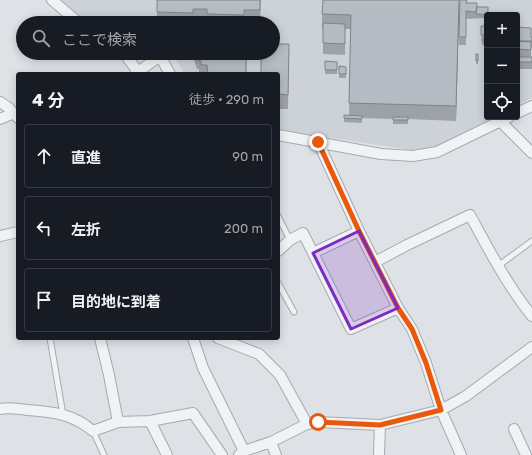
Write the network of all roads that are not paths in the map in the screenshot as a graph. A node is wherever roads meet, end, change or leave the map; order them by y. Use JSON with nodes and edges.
{"nodes":[{"id":1,"x":52,"y":0,"type":"edge"},
{"id":2,"x":71,"y":16,"type":"edge"},
{"id":3,"x":128,"y":60,"type":"edge"},
{"id":4,"x":154,"y":60,"type":"edge"},
{"id":5,"x":162,"y":60,"type":"edge"},
{"id":6,"x":135,"y":72,"type":"edge"},
{"id":7,"x":137,"y":72,"type":"edge"},
{"id":8,"x":169,"y":72,"type":"edge"},
{"id":9,"x":0,"y":102,"type":"edge"},
{"id":10,"x":532,"y":106,"type":"edge"},
{"id":11,"x":520,"y":112,"type":"edge"},
{"id":12,"x":16,"y":116,"type":"edge"},
{"id":13,"x":0,"y":119,"type":"edge"},
{"id":14,"x":502,"y":120,"type":"edge"},
{"id":15,"x":505,"y":120,"type":"edge"},
{"id":16,"x":280,"y":135,"type":"edge"},
{"id":17,"x":318,"y":142,"type":"junction"},
{"id":18,"x":532,"y":153,"type":"edge"},
{"id":19,"x":280,"y":220,"type":"edge"},
{"id":20,"x":359,"y":231,"type":"junction"},
{"id":21,"x":16,"y":232,"type":"edge"},
{"id":22,"x":0,"y":236,"type":"edge"},
{"id":23,"x":290,"y":240,"type":"junction"},
{"id":24,"x":532,"y":241,"type":"edge"},
{"id":25,"x":280,"y":249,"type":"edge"},
{"id":26,"x":313,"y":253,"type":"junction"},
{"id":27,"x":375,"y":262,"type":"junction"},
{"id":28,"x":498,"y":266,"type":"junction"},
{"id":29,"x":280,"y":287,"type":"edge"},
{"id":30,"x":398,"y":308,"type":"junction"},
{"id":31,"x":294,"y":312,"type":"dead end"},
{"id":32,"x":532,"y":316,"type":"edge"},
{"id":33,"x":50,"y":340,"type":"edge"},
{"id":34,"x":100,"y":340,"type":"edge"},
{"id":35,"x":195,"y":340,"type":"edge"},
{"id":36,"x":223,"y":340,"type":"edge"},
{"id":37,"x":532,"y":347,"type":"edge"},
{"id":38,"x":0,"y":409,"type":"edge"},
{"id":39,"x":441,"y":410,"type":"junction"},
{"id":40,"x":63,"y":415,"type":"junction"},
{"id":41,"x":150,"y":421,"type":"junction"},
{"id":42,"x":118,"y":422,"type":"junction"},
{"id":43,"x":307,"y":424,"type":"junction"},
{"id":44,"x":380,"y":425,"type":"junction"},
{"id":45,"x":514,"y":429,"type":"dead end"},
{"id":46,"x":93,"y":431,"type":"junction"},
{"id":47,"x":271,"y":442,"type":"junction"},
{"id":48,"x":242,"y":453,"type":"edge"},
{"id":49,"x":104,"y":455,"type":"edge"},
{"id":50,"x":167,"y":455,"type":"edge"},
{"id":51,"x":222,"y":455,"type":"edge"},
{"id":52,"x":276,"y":455,"type":"edge"},
{"id":53,"x":379,"y":455,"type":"edge"},
{"id":54,"x":461,"y":455,"type":"edge"},
{"id":55,"x":526,"y":455,"type":"edge"}],
"edges":[{"from":1,"to":2,"type":"street"},
{"from":3,"to":6,"type":"street"},
{"from":4,"to":7,"type":"street"},
{"from":5,"to":8,"type":"street"},
{"from":9,"to":12,"type":"street"},
{"from":10,"to":11,"type":"street"},
{"from":12,"to":13,"type":"street"},
{"from":14,"to":17,"type":"street"},
{"from":15,"to":18,"type":"street"},
{"from":16,"to":17,"type":"street"},
{"from":17,"to":20,"type":"street"},
{"from":19,"to":23,"type":"lane"},
{"from":20,"to":26,"type":"street"},
{"from":20,"to":27,"type":"street"},
{"from":21,"to":22,"type":"street"},
{"from":23,"to":25,"type":"street"},
{"from":23,"to":26,"type":"street"},
{"from":24,"to":28,"type":"lane"},
{"from":26,"to":30,"type":"street"},
{"from":27,"to":28,"type":"street"},
{"from":27,"to":30,"type":"street"},
{"from":28,"to":32,"type":"street"},
{"from":29,"to":31,"type":"lane"},
{"from":30,"to":39,"type":"street"},
{"from":33,"to":40,"type":"lane"},
{"from":34,"to":42,"type":"street"},
{"from":35,"to":48,"type":"street"},
{"from":36,"to":43,"type":"street"},
{"from":37,"to":39,"type":"street"},
{"from":38,"to":40,"type":"street"},
{"from":39,"to":44,"type":"street"},
{"from":39,"to":54,"type":"street"},
{"from":40,"to":46,"type":"street"},
{"from":41,"to":42,"type":"street"},
{"from":41,"to":50,"type":"street"},
{"from":41,"to":51,"type":"street"},
{"from":42,"to":46,"type":"street"},
{"from":43,"to":44,"type":"street"},
{"from":43,"to":47,"type":"street"},
{"from":44,"to":53,"type":"street"},
{"from":45,"to":55,"type":"street"},
{"from":46,"to":49,"type":"lane"},
{"from":47,"to":48,"type":"street"},
{"from":47,"to":52,"type":"street"}]}
